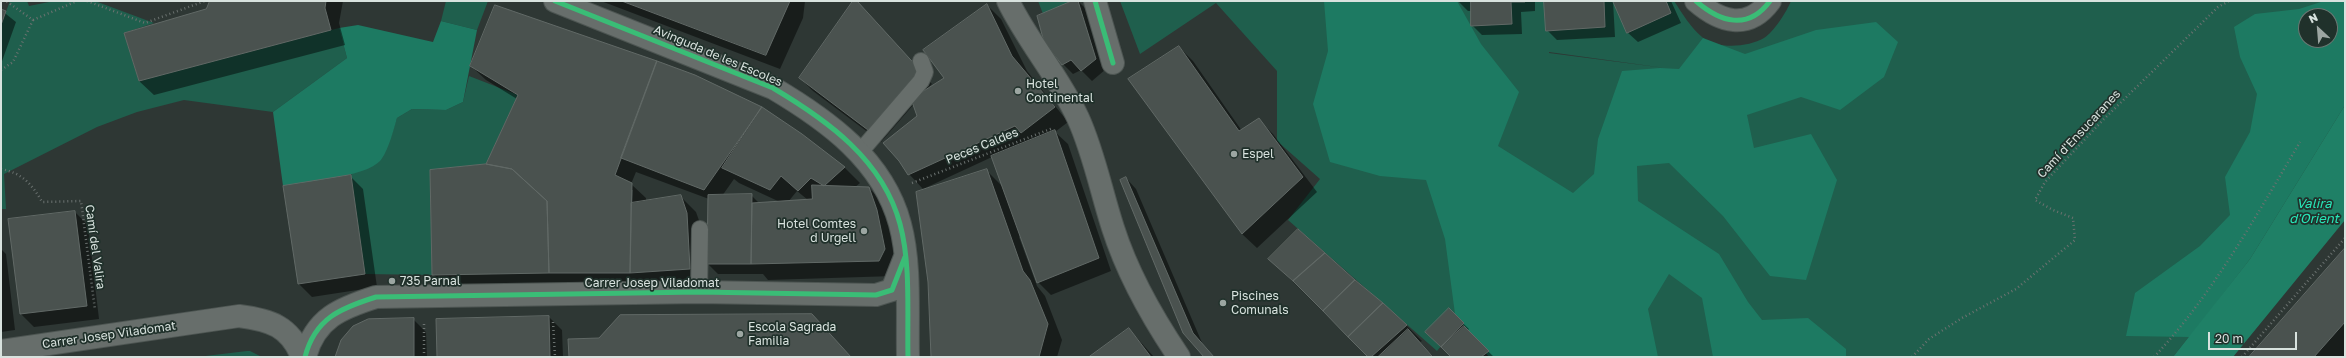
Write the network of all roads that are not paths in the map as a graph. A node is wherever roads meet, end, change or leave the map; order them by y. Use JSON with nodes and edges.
{"nodes":[{"id":1,"x":555,"y":1,"type":"edge"},
{"id":2,"x":1008,"y":1,"type":"edge"},
{"id":3,"x":1096,"y":1,"type":"edge"},
{"id":4,"x":1696,"y":1,"type":"edge"},
{"id":5,"x":1770,"y":1,"type":"edge"},
{"id":6,"x":920,"y":61,"type":"dead end"},
{"id":7,"x":1113,"y":63,"type":"dead end"},
{"id":8,"x":860,"y":152,"type":"junction"},
{"id":9,"x":700,"y":229,"type":"dead end"},
{"id":10,"x":905,"y":257,"type":"junction"},
{"id":11,"x":699,"y":292,"type":"junction"},
{"id":12,"x":1,"y":351,"type":"edge"},
{"id":13,"x":302,"y":357,"type":"edge"},
{"id":14,"x":305,"y":357,"type":"edge"},
{"id":15,"x":908,"y":357,"type":"edge"},
{"id":16,"x":1179,"y":357,"type":"edge"}],
"edges":[{"from":1,"to":8,"type":"street","name":"Avinguda de les Escoles"},
{"from":2,"to":16,"type":"street"},
{"from":3,"to":7,"type":"street"},
{"from":4,"to":5,"type":"street"},
{"from":6,"to":8,"type":"lane"},
{"from":8,"to":10,"type":"street","name":"Avinguda de les Escoles"},
{"from":9,"to":11,"type":"lane"},
{"from":10,"to":11,"type":"street","name":"Carrer Josep Viladomat"},
{"from":10,"to":15,"type":"street","name":"Avinguda de les Escoles"},
{"from":11,"to":14,"type":"street","name":"Carrer Josep Viladomat"},
{"from":12,"to":13,"type":"street","name":"Carrer Josep Viladomat"}]}
